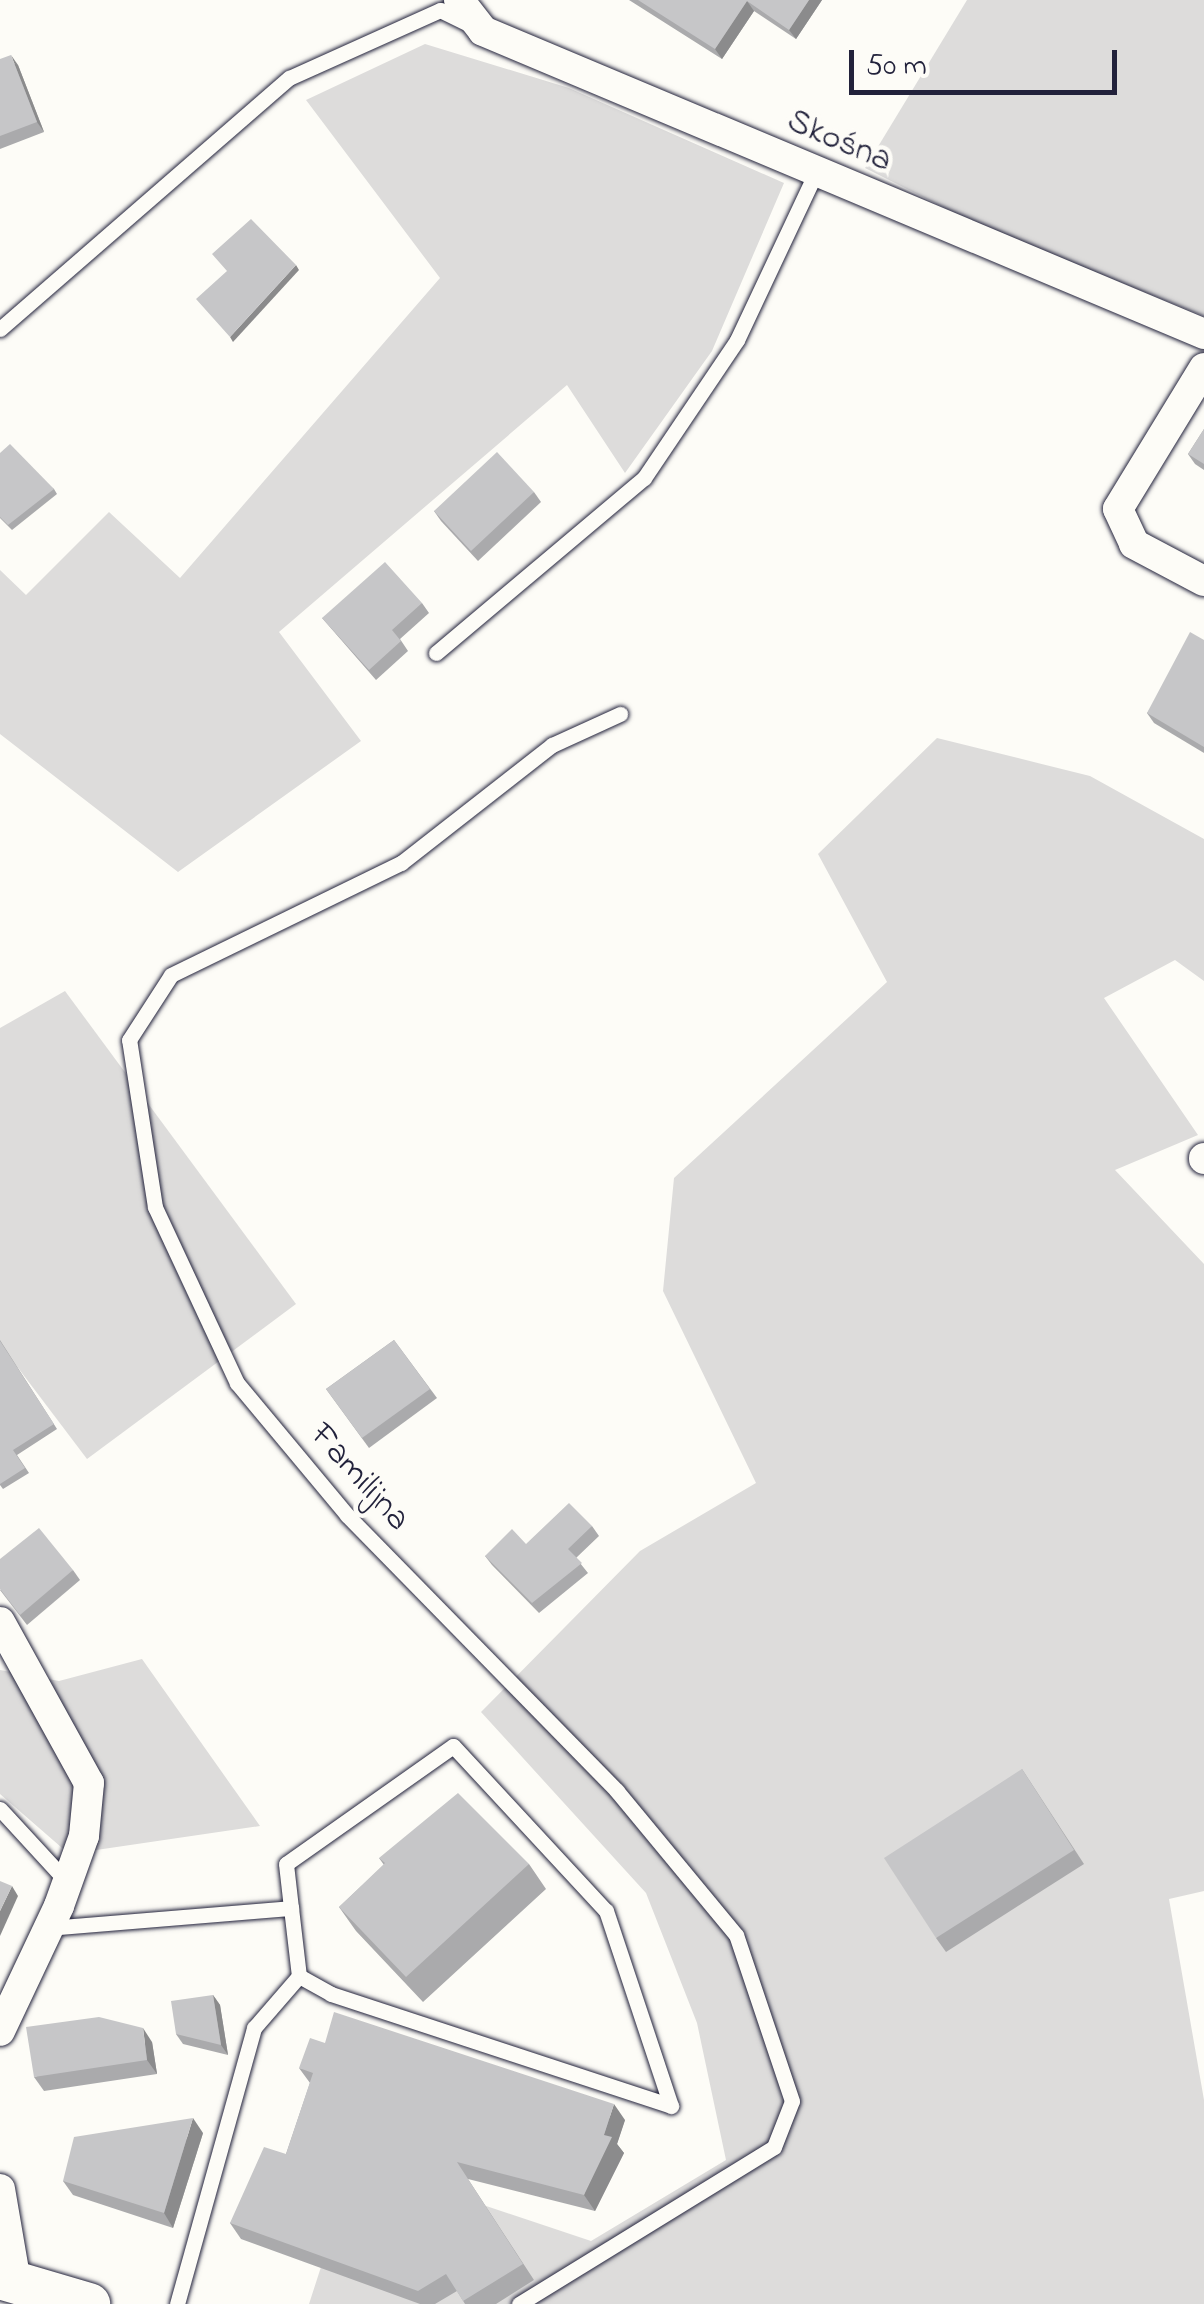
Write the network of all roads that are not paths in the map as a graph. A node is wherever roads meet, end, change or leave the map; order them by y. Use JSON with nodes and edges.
{"nodes":[{"id":1,"x":459,"y":0,"type":"edge"},
{"id":2,"x":483,"y":31,"type":"junction"},
{"id":3,"x":816,"y":172,"type":"junction"},
{"id":4,"x":0,"y":329,"type":"edge"},
{"id":5,"x":1204,"y":334,"type":"edge"},
{"id":6,"x":1204,"y":368,"type":"edge"},
{"id":7,"x":1204,"y":581,"type":"edge"},
{"id":8,"x":436,"y":653,"type":"dead end"},
{"id":9,"x":620,"y":714,"type":"dead end"},
{"id":10,"x":0,"y":1622,"type":"edge"},
{"id":11,"x":0,"y":1810,"type":"edge"},
{"id":12,"x":68,"y":1883,"type":"junction"},
{"id":13,"x":291,"y":1908,"type":"junction"},
{"id":14,"x":48,"y":1928,"type":"junction"},
{"id":15,"x":300,"y":1976,"type":"junction"},
{"id":16,"x":0,"y":2031,"type":"edge"},
{"id":17,"x":0,"y":2189,"type":"edge"},
{"id":18,"x":8,"y":2280,"type":"edge"},
{"id":19,"x":89,"y":2304,"type":"edge"},
{"id":20,"x":176,"y":2304,"type":"edge"},
{"id":21,"x":519,"y":2304,"type":"edge"}],
"edges":[{"from":1,"to":2,"type":"street","name":"Skośna"},
{"from":2,"to":3,"type":"street","name":"Skośna"},
{"from":2,"to":4,"type":"lane"},
{"from":3,"to":5,"type":"street","name":"Skośna"},
{"from":3,"to":8,"type":"lane"},
{"from":6,"to":7,"type":"street"},
{"from":9,"to":21,"type":"lane","name":"Familijna"},
{"from":10,"to":12,"type":"street"},
{"from":11,"to":12,"type":"lane"},
{"from":12,"to":14,"type":"street"},
{"from":13,"to":14,"type":"lane"},
{"from":13,"to":15,"type":"lane"},
{"from":13,"to":15,"type":"lane"},
{"from":14,"to":16,"type":"street"},
{"from":15,"to":20,"type":"lane"},
{"from":17,"to":18,"type":"street"},
{"from":18,"to":19,"type":"street"}]}
